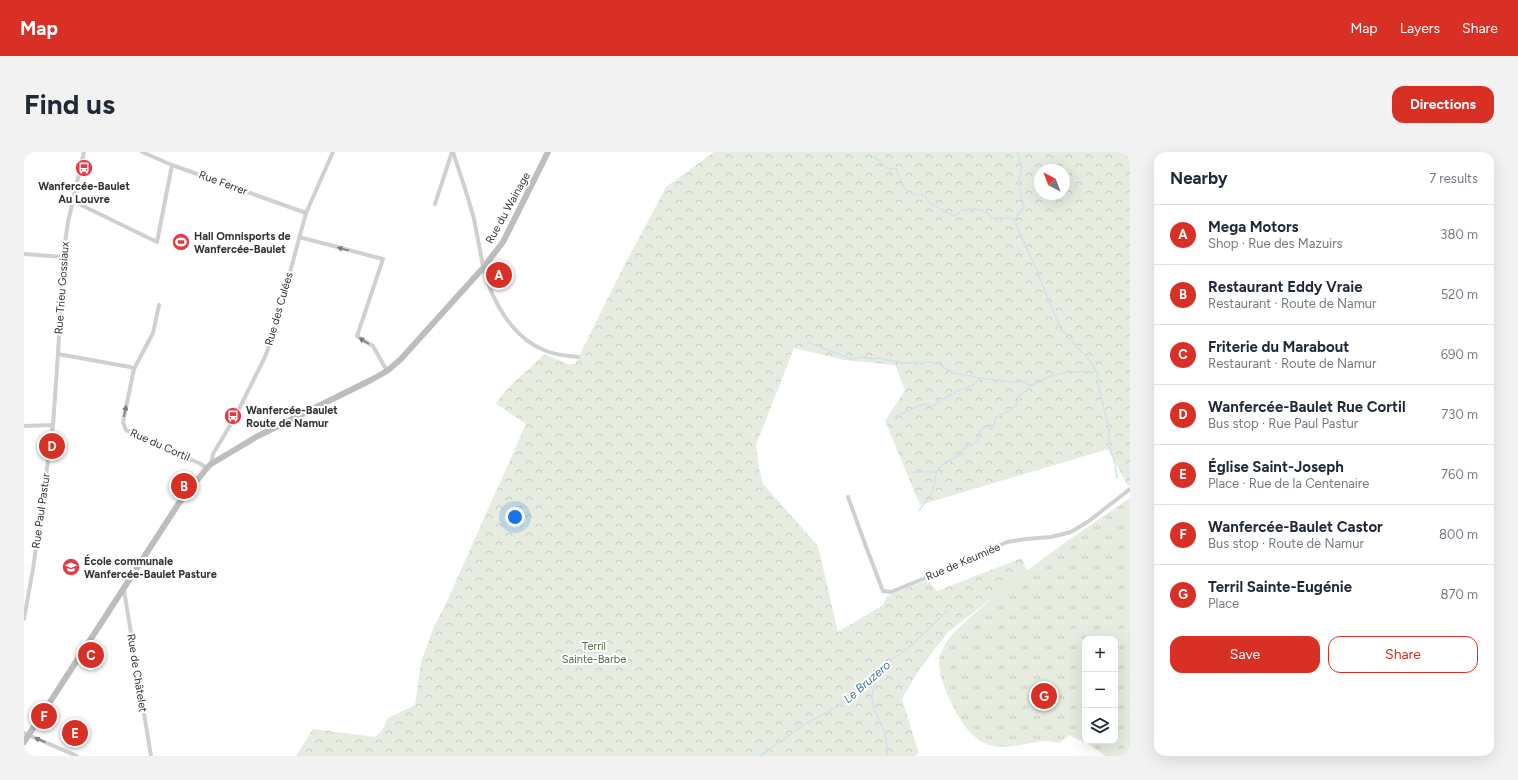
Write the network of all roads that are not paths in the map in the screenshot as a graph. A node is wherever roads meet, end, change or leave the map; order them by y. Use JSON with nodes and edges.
{"nodes":[{"id":1,"x":84,"y":152,"type":"edge"},
{"id":2,"x":142,"y":152,"type":"edge"},
{"id":3,"x":333,"y":152,"type":"edge"},
{"id":4,"x":453,"y":152,"type":"edge"},
{"id":5,"x":548,"y":152,"type":"edge"},
{"id":6,"x":172,"y":164,"type":"junction"},
{"id":7,"x":73,"y":201,"type":"junction"},
{"id":8,"x":435,"y":204,"type":"dead end"},
{"id":9,"x":306,"y":213,"type":"junction"},
{"id":10,"x":299,"y":237,"type":"junction"},
{"id":11,"x":24,"y":254,"type":"edge"},
{"id":12,"x":63,"y":257,"type":"junction"},
{"id":13,"x":484,"y":268,"type":"junction"},
{"id":14,"x":159,"y":305,"type":"dead end"},
{"id":15,"x":58,"y":354,"type":"junction"},
{"id":16,"x":578,"y":357,"type":"dead end"},
{"id":17,"x":134,"y":369,"type":"junction"},
{"id":18,"x":387,"y":371,"type":"junction"},
{"id":19,"x":24,"y":426,"type":"edge"},
{"id":20,"x":53,"y":426,"type":"junction"},
{"id":21,"x":209,"y":466,"type":"junction"},
{"id":22,"x":1130,"y":489,"type":"edge"},
{"id":23,"x":848,"y":496,"type":"dead end"},
{"id":24,"x":124,"y":590,"type":"junction"},
{"id":25,"x":24,"y":619,"type":"edge"},
{"id":26,"x":26,"y":734,"type":"edge"},
{"id":27,"x":24,"y":742,"type":"edge"},
{"id":28,"x":78,"y":756,"type":"edge"},
{"id":29,"x":151,"y":756,"type":"edge"}],
"edges":[{"from":1,"to":7,"type":"street","name":"Rue Trieu Gossiaux"},
{"from":2,"to":6,"type":"street","name":"Rue Ferrer"},
{"from":3,"to":9,"type":"street","name":"Rue des Culées"},
{"from":4,"to":8,"type":"street"},
{"from":4,"to":13,"type":"street"},
{"from":5,"to":13,"type":"main road","name":"Rue du Wainage"},
{"from":6,"to":7,"type":"street"},
{"from":6,"to":9,"type":"street","name":"Rue Ferrer"},
{"from":7,"to":12,"type":"street","name":"Rue Trieu Gossiaux"},
{"from":9,"to":10,"type":"street","name":"Rue des Culées"},
{"from":18,"to":10,"type":"street","one_way":true},
{"from":10,"to":21,"type":"street","name":"Rue des Culées"},
{"from":11,"to":12,"type":"street"},
{"from":12,"to":15,"type":"street","name":"Rue Trieu Gossiaux"},
{"from":13,"to":16,"type":"street"},
{"from":13,"to":18,"type":"main road","name":"Rue du Wainage"},
{"from":14,"to":17,"type":"street","name":"Rue du Cortil"},
{"from":15,"to":17,"type":"street"},
{"from":15,"to":20,"type":"street","name":"Rue Trieu Gossiaux"},
{"from":21,"to":17,"type":"street","name":"Rue du Cortil","one_way":true},
{"from":18,"to":21,"type":"main road","name":"Rue du Wainage"},
{"from":19,"to":20,"type":"street"},
{"from":20,"to":25,"type":"street","name":"Rue Paul Pastur"},
{"from":21,"to":24,"type":"main road"},
{"from":22,"to":23,"type":"street","name":"Rue de Keumiée"},
{"from":24,"to":26,"type":"main road"},
{"from":24,"to":29,"type":"street","name":"Rue de Châtelet"},
{"from":26,"to":27,"type":"main road"},
{"from":28,"to":26,"type":"street","one_way":true}]}
